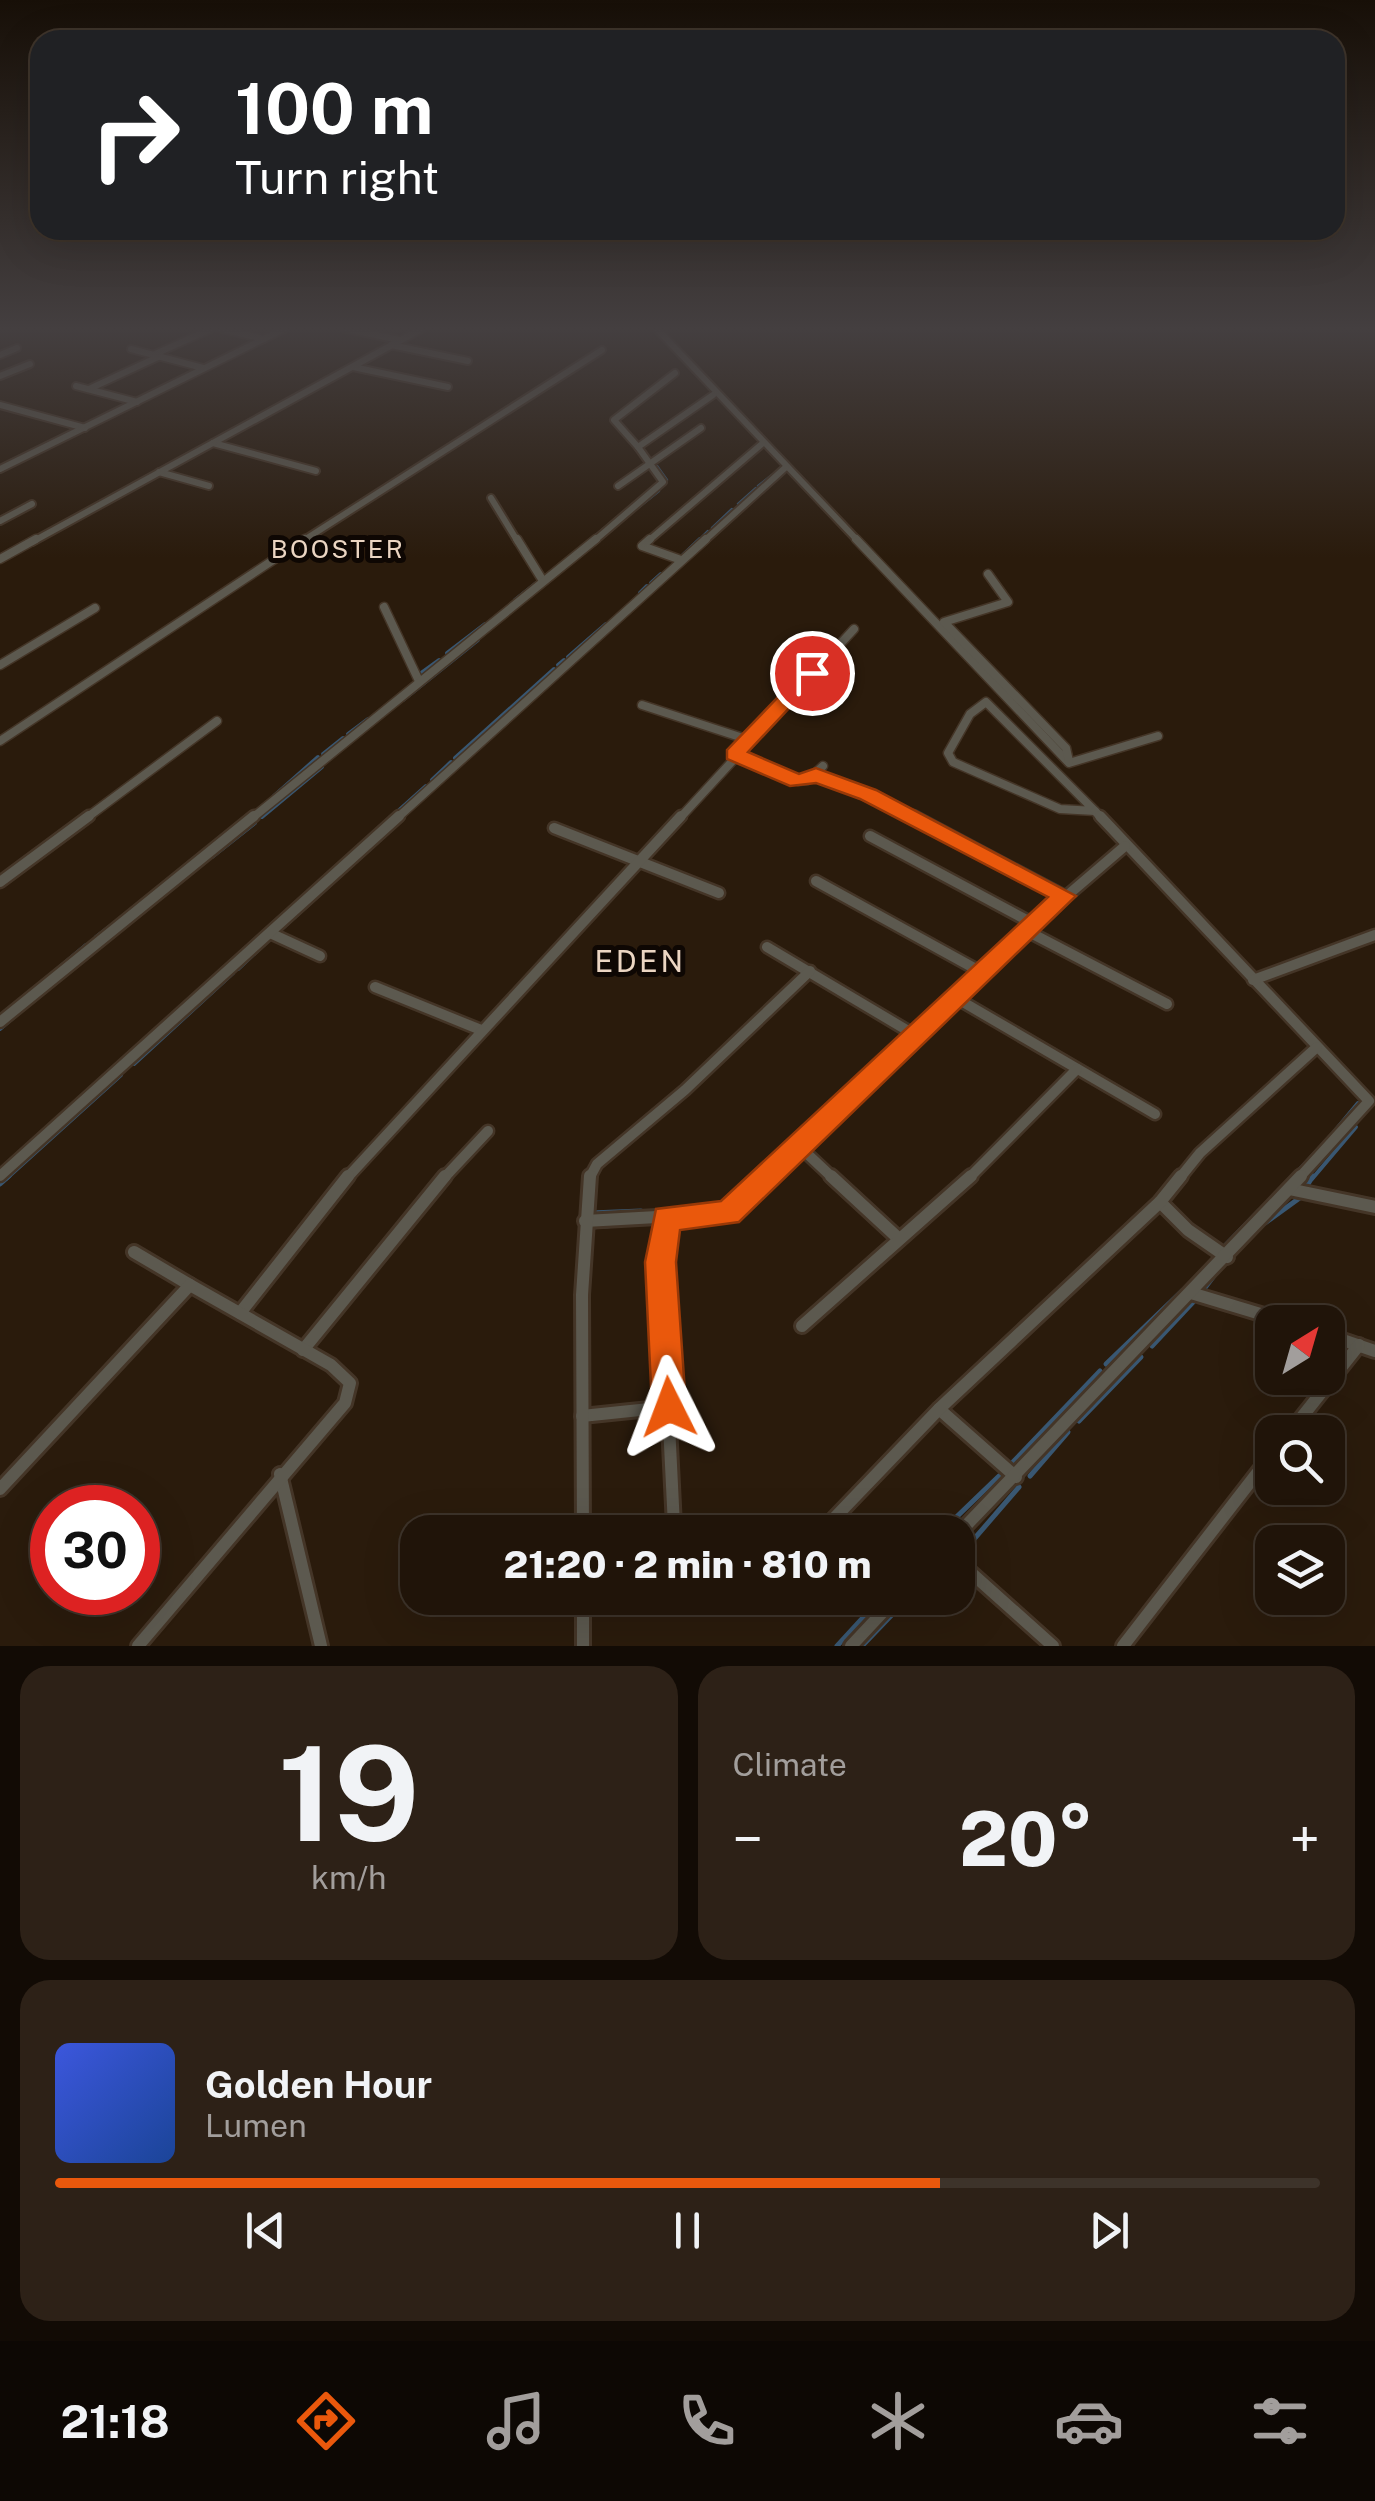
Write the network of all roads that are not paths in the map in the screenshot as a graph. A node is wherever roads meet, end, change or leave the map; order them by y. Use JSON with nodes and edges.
{"nodes":[{"id":1,"x":0,"y":405,"type":"edge"},
{"id":2,"x":131,"y":405,"type":"edge"},
{"id":3,"x":283,"y":405,"type":"edge"},
{"id":4,"x":516,"y":405,"type":"edge"},
{"id":5,"x":634,"y":405,"type":"edge"},
{"id":6,"x":699,"y":405,"type":"edge"},
{"id":7,"x":728,"y":405,"type":"edge"},
{"id":8,"x":84,"y":428,"type":"junction"},
{"id":9,"x":701,"y":428,"type":"dead end"},
{"id":10,"x":763,"y":442,"type":"junction"},
{"id":11,"x":213,"y":443,"type":"junction"},
{"id":12,"x":638,"y":448,"type":"junction"},
{"id":13,"x":651,"y":463,"type":"junction"},
{"id":14,"x":786,"y":467,"type":"junction"},
{"id":15,"x":0,"y":469,"type":"edge"},
{"id":16,"x":316,"y":471,"type":"dead end"},
{"id":17,"x":160,"y":472,"type":"junction"},
{"id":18,"x":209,"y":486,"type":"dead end"},
{"id":19,"x":618,"y":486,"type":"dead end"},
{"id":20,"x":490,"y":498,"type":"dead end"},
{"id":21,"x":32,"y":504,"type":"dead end"},
{"id":22,"x":0,"y":520,"type":"edge"},
{"id":23,"x":0,"y":559,"type":"edge"},
{"id":24,"x":681,"y":560,"type":"junction"},
{"id":25,"x":988,"y":574,"type":"dead end"},
{"id":26,"x":543,"y":581,"type":"junction"},
{"id":27,"x":384,"y":607,"type":"dead end"},
{"id":28,"x":95,"y":608,"type":"dead end"},
{"id":29,"x":854,"y":628,"type":"dead end"},
{"id":30,"x":0,"y":665,"type":"edge"},
{"id":31,"x":419,"y":681,"type":"junction"},
{"id":32,"x":642,"y":705,"type":"dead end"},
{"id":33,"x":217,"y":721,"type":"dead end"},
{"id":34,"x":1158,"y":736,"type":"dead end"},
{"id":35,"x":749,"y":740,"type":"junction"},
{"id":36,"x":0,"y":741,"type":"edge"},
{"id":37,"x":734,"y":754,"type":"junction"},
{"id":38,"x":1069,"y":763,"type":"junction"},
{"id":39,"x":823,"y":766,"type":"dead end"},
{"id":40,"x":1059,"y":773,"type":"junction"},
{"id":41,"x":816,"y":775,"type":"junction"},
{"id":42,"x":1095,"y":811,"type":"junction"},
{"id":43,"x":554,"y":828,"type":"dead end"},
{"id":44,"x":870,"y":836,"type":"dead end"},
{"id":45,"x":1124,"y":846,"type":"junction"},
{"id":46,"x":638,"y":862,"type":"junction"},
{"id":47,"x":816,"y":881,"type":"dead end"},
{"id":48,"x":0,"y":882,"type":"edge"},
{"id":49,"x":719,"y":893,"type":"dead end"},
{"id":50,"x":1064,"y":896,"type":"junction"},
{"id":51,"x":1030,"y":928,"type":"junction"},
{"id":52,"x":270,"y":933,"type":"junction"},
{"id":53,"x":1375,"y":935,"type":"edge"},
{"id":54,"x":767,"y":947,"type":"dead end"},
{"id":55,"x":320,"y":956,"type":"dead end"},
{"id":56,"x":810,"y":972,"type":"junction"},
{"id":57,"x":983,"y":974,"type":"junction"},
{"id":58,"x":1253,"y":980,"type":"junction"},
{"id":59,"x":375,"y":987,"type":"dead end"},
{"id":60,"x":956,"y":998,"type":"junction"},
{"id":61,"x":1167,"y":1004,"type":"dead end"},
{"id":62,"x":0,"y":1022,"type":"edge"},
{"id":63,"x":480,"y":1030,"type":"junction"},
{"id":64,"x":915,"y":1035,"type":"junction"},
{"id":65,"x":1317,"y":1047,"type":"junction"},
{"id":66,"x":1077,"y":1068,"type":"junction"},
{"id":67,"x":1372,"y":1100,"type":"edge"},
{"id":68,"x":1155,"y":1114,"type":"dead end"},
{"id":69,"x":488,"y":1131,"type":"dead end"},
{"id":70,"x":802,"y":1148,"type":"junction"},
{"id":71,"x":0,"y":1176,"type":"edge"},
{"id":72,"x":1288,"y":1189,"type":"junction"},
{"id":73,"x":1160,"y":1202,"type":"junction"},
{"id":74,"x":1375,"y":1206,"type":"edge"},
{"id":75,"x":666,"y":1218,"type":"junction"},
{"id":76,"x":584,"y":1221,"type":"junction"},
{"id":77,"x":898,"y":1238,"type":"junction"},
{"id":78,"x":134,"y":1252,"type":"dead end"},
{"id":79,"x":1227,"y":1257,"type":"junction"},
{"id":80,"x":190,"y":1285,"type":"junction"},
{"id":81,"x":1191,"y":1292,"type":"junction"},
{"id":82,"x":1255,"y":1312,"type":"edge"},
{"id":83,"x":240,"y":1313,"type":"junction"},
{"id":84,"x":802,"y":1326,"type":"dead end"},
{"id":85,"x":1345,"y":1340,"type":"edge"},
{"id":86,"x":1359,"y":1345,"type":"junction"},
{"id":87,"x":303,"y":1350,"type":"junction"},
{"id":88,"x":1375,"y":1350,"type":"edge"},
{"id":89,"x":669,"y":1407,"type":"junction"},
{"id":90,"x":938,"y":1409,"type":"junction"},
{"id":91,"x":1303,"y":1415,"type":"edge"},
{"id":92,"x":582,"y":1416,"type":"junction"},
{"id":93,"x":280,"y":1474,"type":"junction"},
{"id":94,"x":1255,"y":1476,"type":"edge"},
{"id":95,"x":1016,"y":1477,"type":"junction"},
{"id":96,"x":0,"y":1489,"type":"edge"},
{"id":97,"x":583,"y":1515,"type":"edge"},
{"id":98,"x":674,"y":1515,"type":"edge"},
{"id":99,"x":837,"y":1515,"type":"edge"},
{"id":100,"x":975,"y":1517,"type":"edge"},
{"id":101,"x":975,"y":1576,"type":"edge"},
{"id":102,"x":583,"y":1615,"type":"edge"},
{"id":103,"x":880,"y":1615,"type":"edge"},
{"id":104,"x":138,"y":1646,"type":"edge"},
{"id":105,"x":321,"y":1646,"type":"edge"},
{"id":106,"x":583,"y":1646,"type":"edge"},
{"id":107,"x":851,"y":1646,"type":"edge"},
{"id":108,"x":1053,"y":1646,"type":"edge"},
{"id":109,"x":1124,"y":1646,"type":"edge"}],
"edges":[{"from":1,"to":8,"type":"street"},
{"from":2,"to":8,"type":"street"},
{"from":3,"to":11,"type":"street"},
{"from":4,"to":36,"type":"street"},
{"from":5,"to":12,"type":"street"},
{"from":6,"to":12,"type":"street"},
{"from":7,"to":10,"type":"street"},
{"from":8,"to":15,"type":"street"},
{"from":9,"to":13,"type":"street"},
{"from":10,"to":14,"type":"street"},
{"from":10,"to":24,"type":"street"},
{"from":11,"to":16,"type":"street"},
{"from":11,"to":17,"type":"street"},
{"from":12,"to":13,"type":"street"},
{"from":13,"to":19,"type":"street"},
{"from":13,"to":26,"type":"street"},
{"from":14,"to":24,"type":"street"},
{"from":14,"to":38,"type":"street"},
{"from":17,"to":18,"type":"street"},
{"from":17,"to":23,"type":"street"},
{"from":20,"to":26,"type":"street"},
{"from":21,"to":22,"type":"street"},
{"from":24,"to":52,"type":"street"},
{"from":25,"to":38,"type":"street"},
{"from":26,"to":31,"type":"street"},
{"from":27,"to":31,"type":"street"},
{"from":28,"to":30,"type":"street"},
{"from":29,"to":35,"type":"street"},
{"from":31,"to":62,"type":"street"},
{"from":32,"to":35,"type":"street"},
{"from":33,"to":48,"type":"street"},
{"from":34,"to":38,"type":"street"},
{"from":35,"to":37,"type":"street"},
{"from":37,"to":41,"type":"street"},
{"from":37,"to":46,"type":"street"},
{"from":38,"to":40,"type":"street"},
{"from":39,"to":41,"type":"street"},
{"from":40,"to":42,"type":"street"},
{"from":40,"to":42,"type":"street"},
{"from":41,"to":50,"type":"street"},
{"from":42,"to":45,"type":"street"},
{"from":43,"to":46,"type":"street"},
{"from":44,"to":51,"type":"street"},
{"from":45,"to":50,"type":"street"},
{"from":45,"to":58,"type":"street"},
{"from":46,"to":49,"type":"street"},
{"from":46,"to":63,"type":"street"},
{"from":47,"to":57,"type":"street"},
{"from":50,"to":51,"type":"street"},
{"from":51,"to":57,"type":"street"},
{"from":51,"to":61,"type":"street"},
{"from":52,"to":55,"type":"street"},
{"from":52,"to":71,"type":"street"},
{"from":53,"to":58,"type":"street"},
{"from":54,"to":56,"type":"street"},
{"from":56,"to":64,"type":"street"},
{"from":56,"to":76,"type":"street"},
{"from":57,"to":60,"type":"street"},
{"from":58,"to":65,"type":"street"},
{"from":59,"to":63,"type":"street"},
{"from":60,"to":64,"type":"street"},
{"from":60,"to":66,"type":"street"},
{"from":63,"to":83,"type":"street"},
{"from":64,"to":70,"type":"street"},
{"from":65,"to":67,"type":"street"},
{"from":65,"to":73,"type":"street"},
{"from":66,"to":68,"type":"street"},
{"from":66,"to":77,"type":"street"},
{"from":67,"to":72,"type":"street"},
{"from":69,"to":87,"type":"street"},
{"from":70,"to":75,"type":"street"},
{"from":70,"to":77,"type":"street"},
{"from":72,"to":74,"type":"street"},
{"from":72,"to":79,"type":"street"},
{"from":73,"to":79,"type":"street"},
{"from":73,"to":90,"type":"street"},
{"from":75,"to":76,"type":"street"},
{"from":75,"to":89,"type":"street"},
{"from":76,"to":92,"type":"street"},
{"from":77,"to":84,"type":"street"},
{"from":78,"to":80,"type":"street"},
{"from":79,"to":81,"type":"street"},
{"from":80,"to":83,"type":"street"},
{"from":80,"to":96,"type":"street"},
{"from":81,"to":82,"type":"street"},
{"from":81,"to":95,"type":"street"},
{"from":83,"to":87,"type":"street"},
{"from":85,"to":86,"type":"street"},
{"from":86,"to":88,"type":"street"},
{"from":86,"to":91,"type":"street"},
{"from":87,"to":93,"type":"street"},
{"from":89,"to":92,"type":"street"},
{"from":89,"to":98,"type":"street"},
{"from":90,"to":95,"type":"street"},
{"from":90,"to":99,"type":"street"},
{"from":92,"to":97,"type":"street"},
{"from":93,"to":104,"type":"street"},
{"from":93,"to":105,"type":"street"},
{"from":94,"to":109,"type":"street"},
{"from":95,"to":100,"type":"street"},
{"from":101,"to":108,"type":"street"},
{"from":102,"to":106,"type":"street"},
{"from":103,"to":107,"type":"street"}]}
